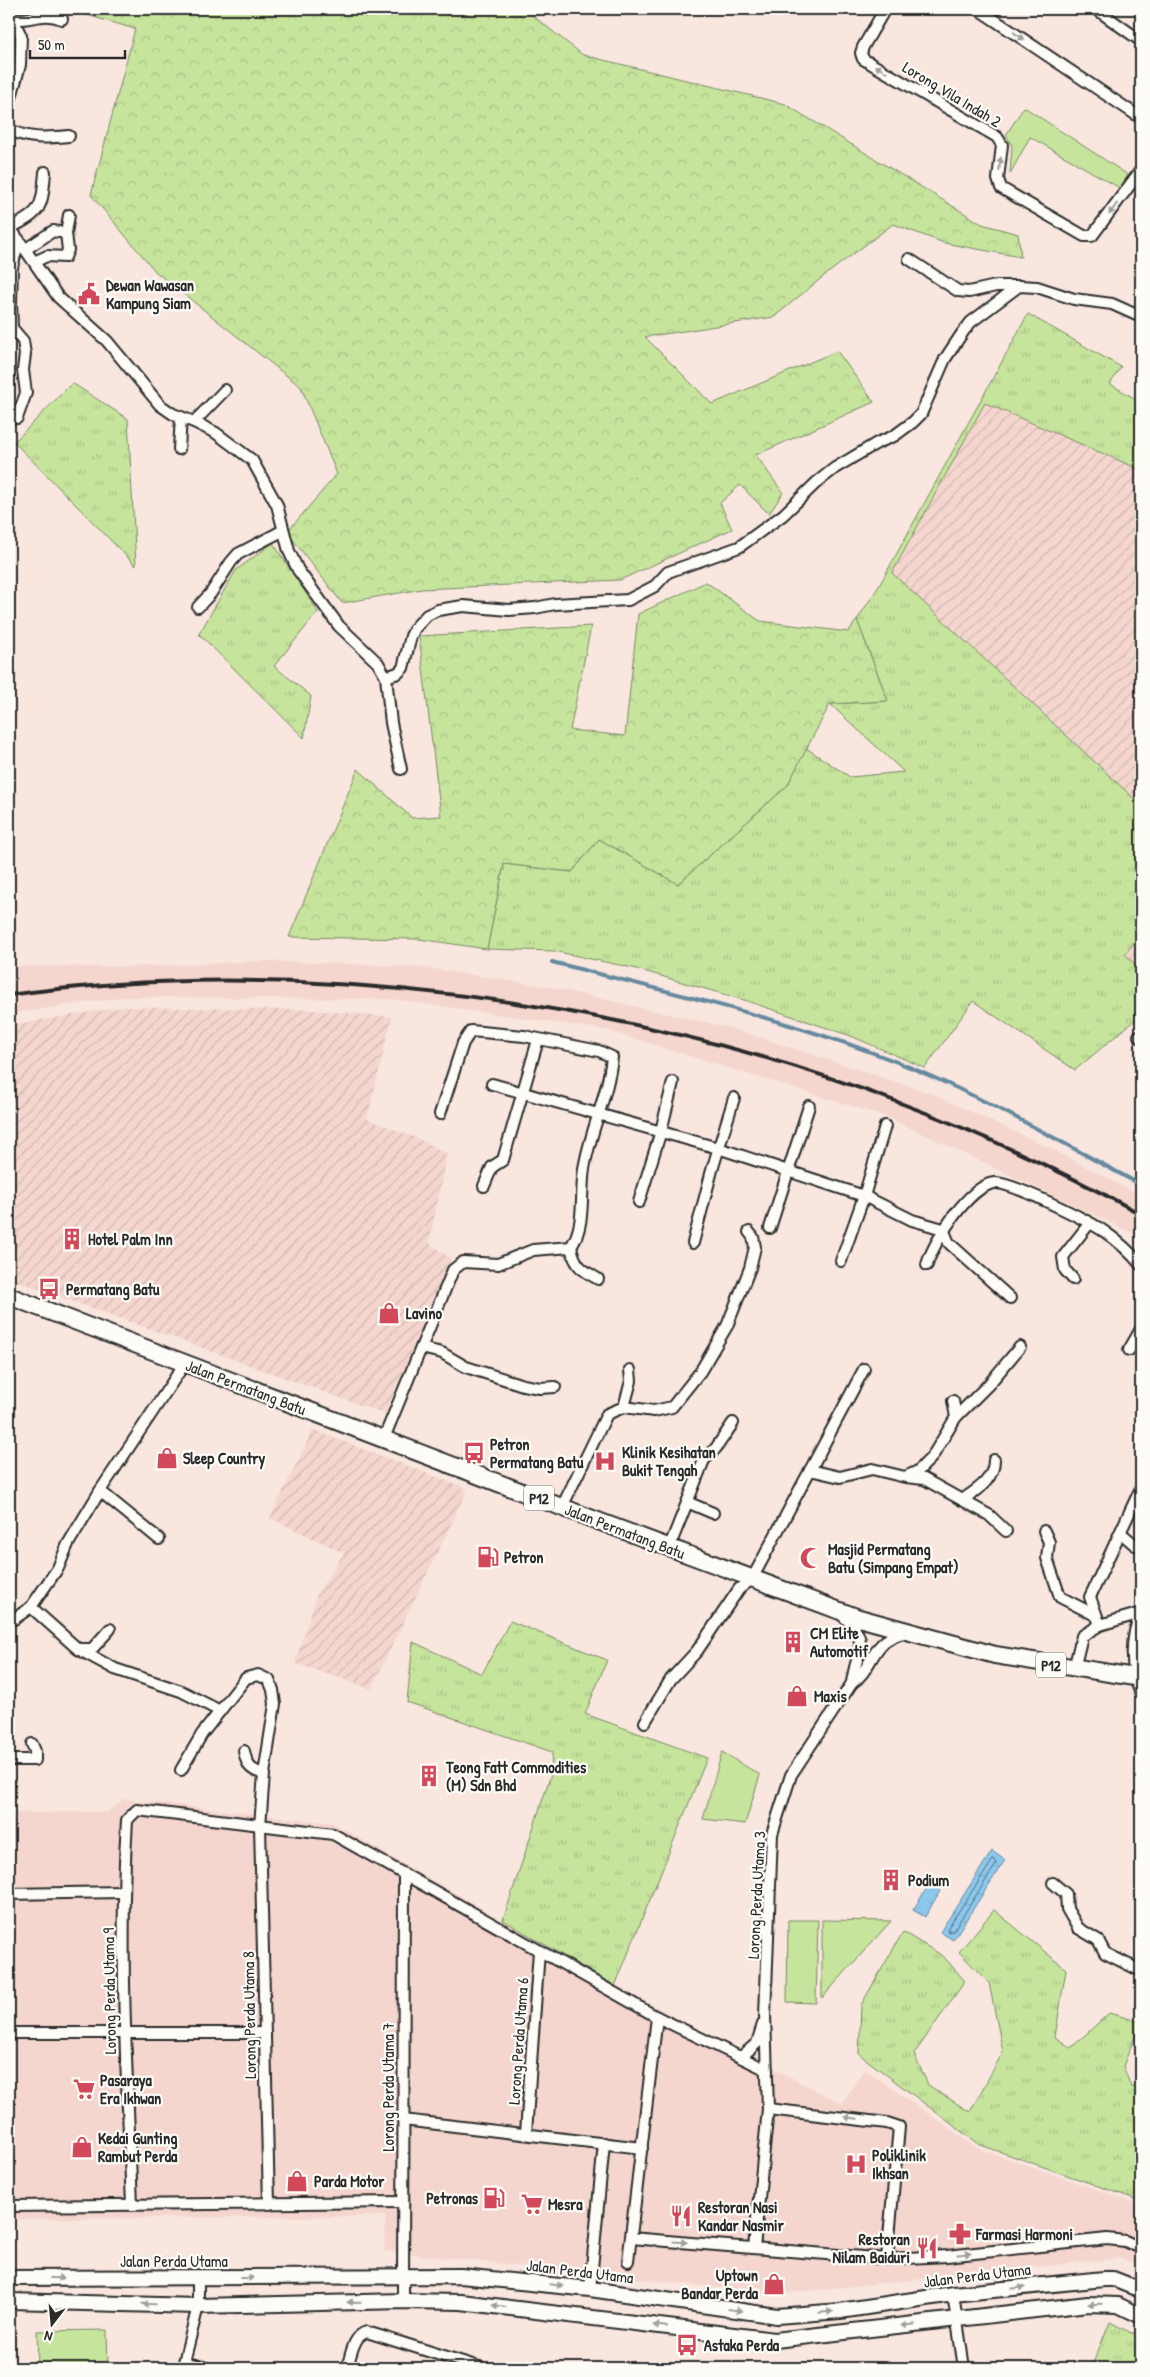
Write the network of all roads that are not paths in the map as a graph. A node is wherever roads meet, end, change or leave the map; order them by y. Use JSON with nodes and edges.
{"nodes":[{"id":1,"x":885,"y":9,"type":"edge"},
{"id":2,"x":978,"y":9,"type":"edge"},
{"id":3,"x":1096,"y":9,"type":"edge"},
{"id":4,"x":11,"y":14,"type":"edge"},
{"id":5,"x":62,"y":19,"type":"dead end"},
{"id":6,"x":1141,"y":41,"type":"edge"},
{"id":7,"x":9,"y":105,"type":"edge"},
{"id":8,"x":1141,"y":118,"type":"edge"},
{"id":9,"x":9,"y":128,"type":"edge"},
{"id":10,"x":69,"y":136,"type":"dead end"},
{"id":11,"x":1141,"y":170,"type":"edge"},
{"id":12,"x":46,"y":172,"type":"dead end"},
{"id":13,"x":69,"y":215,"type":"dead end"},
{"id":14,"x":10,"y":227,"type":"edge"},
{"id":15,"x":66,"y":233,"type":"junction"},
{"id":16,"x":19,"y":240,"type":"junction"},
{"id":17,"x":26,"y":249,"type":"junction"},
{"id":18,"x":909,"y":259,"type":"dead end"},
{"id":19,"x":36,"y":261,"type":"junction"},
{"id":20,"x":1019,"y":286,"type":"junction"},
{"id":21,"x":1141,"y":317,"type":"edge"},
{"id":22,"x":10,"y":331,"type":"edge"},
{"id":23,"x":226,"y":390,"type":"dead end"},
{"id":24,"x":181,"y":417,"type":"junction"},
{"id":25,"x":17,"y":418,"type":"dead end"},
{"id":26,"x":194,"y":422,"type":"junction"},
{"id":27,"x":179,"y":449,"type":"dead end"},
{"id":28,"x":282,"y":532,"type":"junction"},
{"id":29,"x":198,"y":607,"type":"dead end"},
{"id":30,"x":386,"y":677,"type":"junction"},
{"id":31,"x":401,"y":769,"type":"dead end"},
{"id":32,"x":538,"y":1040,"type":"junction"},
{"id":33,"x":673,"y":1082,"type":"dead end"},
{"id":34,"x":492,"y":1084,"type":"dead end"},
{"id":35,"x":522,"y":1093,"type":"junction"},
{"id":36,"x":734,"y":1098,"type":"dead end"},
{"id":37,"x":809,"y":1106,"type":"dead end"},
{"id":38,"x":440,"y":1114,"type":"dead end"},
{"id":39,"x":600,"y":1114,"type":"junction"},
{"id":40,"x":885,"y":1126,"type":"dead end"},
{"id":41,"x":661,"y":1131,"type":"junction"},
{"id":42,"x":718,"y":1148,"type":"junction"},
{"id":43,"x":787,"y":1171,"type":"junction"},
{"id":44,"x":484,"y":1186,"type":"dead end"},
{"id":45,"x":864,"y":1196,"type":"junction"},
{"id":46,"x":639,"y":1202,"type":"dead end"},
{"id":47,"x":1089,"y":1224,"type":"junction"},
{"id":48,"x":770,"y":1228,"type":"dead end"},
{"id":49,"x":943,"y":1229,"type":"junction"},
{"id":50,"x":749,"y":1232,"type":"dead end"},
{"id":51,"x":693,"y":1243,"type":"dead end"},
{"id":52,"x":571,"y":1248,"type":"junction"},
{"id":53,"x":841,"y":1261,"type":"dead end"},
{"id":54,"x":927,"y":1265,"type":"dead end"},
{"id":55,"x":1141,"y":1265,"type":"edge"},
{"id":56,"x":598,"y":1279,"type":"dead end"},
{"id":57,"x":1073,"y":1279,"type":"dead end"},
{"id":58,"x":9,"y":1296,"type":"edge"},
{"id":59,"x":1010,"y":1298,"type":"dead end"},
{"id":60,"x":1141,"y":1329,"type":"edge"},
{"id":61,"x":1020,"y":1347,"type":"dead end"},
{"id":62,"x":421,"y":1348,"type":"junction"},
{"id":63,"x":1129,"y":1350,"type":"dead end"},
{"id":64,"x":185,"y":1363,"type":"junction"},
{"id":65,"x":864,"y":1369,"type":"dead end"},
{"id":66,"x":630,"y":1370,"type":"dead end"},
{"id":67,"x":555,"y":1387,"type":"dead end"},
{"id":68,"x":953,"y":1402,"type":"dead end"},
{"id":69,"x":624,"y":1408,"type":"junction"},
{"id":70,"x":956,"y":1417,"type":"junction"},
{"id":71,"x":733,"y":1423,"type":"dead end"},
{"id":72,"x":384,"y":1438,"type":"junction"},
{"id":73,"x":994,"y":1460,"type":"dead end"},
{"id":74,"x":810,"y":1470,"type":"junction"},
{"id":75,"x":905,"y":1477,"type":"junction"},
{"id":76,"x":1141,"y":1488,"type":"edge"},
{"id":77,"x":100,"y":1491,"type":"junction"},
{"id":78,"x":962,"y":1500,"type":"junction"},
{"id":79,"x":687,"y":1502,"type":"junction"},
{"id":80,"x":562,"y":1507,"type":"junction"},
{"id":81,"x":713,"y":1513,"type":"dead end"},
{"id":82,"x":1044,"y":1530,"type":"dead end"},
{"id":83,"x":1006,"y":1531,"type":"dead end"},
{"id":84,"x":1121,"y":1533,"type":"junction"},
{"id":85,"x":159,"y":1539,"type":"dead end"},
{"id":86,"x":1135,"y":1545,"type":"dead end"},
{"id":87,"x":669,"y":1548,"type":"junction"},
{"id":88,"x":752,"y":1579,"type":"junction"},
{"id":89,"x":31,"y":1607,"type":"junction"},
{"id":90,"x":836,"y":1610,"type":"junction"},
{"id":91,"x":1141,"y":1613,"type":"edge"},
{"id":92,"x":1096,"y":1615,"type":"junction"},
{"id":93,"x":14,"y":1619,"type":"dead end"},
{"id":94,"x":1100,"y":1625,"type":"junction"},
{"id":95,"x":110,"y":1629,"type":"dead end"},
{"id":96,"x":905,"y":1632,"type":"junction"},
{"id":97,"x":78,"y":1649,"type":"junction"},
{"id":98,"x":1074,"y":1669,"type":"junction"},
{"id":99,"x":1138,"y":1677,"type":"edge"},
{"id":100,"x":852,"y":1683,"type":"junction"},
{"id":101,"x":1141,"y":1694,"type":"edge"},
{"id":102,"x":220,"y":1711,"type":"junction"},
{"id":103,"x":645,"y":1722,"type":"dead end"},
{"id":104,"x":32,"y":1744,"type":"dead end"},
{"id":105,"x":244,"y":1752,"type":"dead end"},
{"id":106,"x":9,"y":1760,"type":"edge"},
{"id":107,"x":181,"y":1770,"type":"dead end"},
{"id":108,"x":264,"y":1774,"type":"junction"},
{"id":109,"x":260,"y":1826,"type":"junction"},
{"id":110,"x":404,"y":1874,"type":"junction"},
{"id":111,"x":1053,"y":1883,"type":"dead end"},
{"id":112,"x":122,"y":1892,"type":"junction"},
{"id":113,"x":9,"y":1894,"type":"edge"},
{"id":114,"x":539,"y":1951,"type":"junction"},
{"id":115,"x":1141,"y":1971,"type":"edge"},
{"id":116,"x":765,"y":2016,"type":"junction"},
{"id":117,"x":657,"y":2018,"type":"junction"},
{"id":118,"x":9,"y":2033,"type":"edge"},
{"id":119,"x":125,"y":2033,"type":"junction"},
{"id":120,"x":265,"y":2033,"type":"junction"},
{"id":121,"x":741,"y":2057,"type":"junction"},
{"id":122,"x":767,"y":2070,"type":"junction"},
{"id":123,"x":768,"y":2109,"type":"junction"},
{"id":124,"x":403,"y":2120,"type":"junction"},
{"id":125,"x":526,"y":2133,"type":"junction"},
{"id":126,"x":604,"y":2143,"type":"junction"},
{"id":127,"x":642,"y":2148,"type":"junction"},
{"id":128,"x":403,"y":2202,"type":"junction"},
{"id":129,"x":269,"y":2204,"type":"junction"},
{"id":130,"x":132,"y":2205,"type":"junction"},
{"id":131,"x":9,"y":2206,"type":"edge"},
{"id":132,"x":631,"y":2238,"type":"junction"},
{"id":133,"x":754,"y":2248,"type":"junction"},
{"id":134,"x":1141,"y":2248,"type":"edge"},
{"id":135,"x":887,"y":2258,"type":"junction"},
{"id":136,"x":628,"y":2261,"type":"dead end"},
{"id":137,"x":403,"y":2276,"type":"junction"},
{"id":138,"x":9,"y":2278,"type":"edge"},
{"id":139,"x":198,"y":2278,"type":"junction"},
{"id":140,"x":590,"y":2289,"type":"junction"},
{"id":141,"x":1141,"y":2290,"type":"edge"},
{"id":142,"x":953,"y":2294,"type":"junction"},
{"id":143,"x":402,"y":2300,"type":"junction"},
{"id":144,"x":9,"y":2301,"type":"edge"},
{"id":145,"x":198,"y":2306,"type":"junction"},
{"id":146,"x":1141,"y":2316,"type":"edge"},
{"id":147,"x":957,"y":2319,"type":"junction"},
{"id":148,"x":207,"y":2368,"type":"edge"},
{"id":149,"x":346,"y":2368,"type":"edge"},
{"id":150,"x":482,"y":2368,"type":"edge"},
{"id":151,"x":964,"y":2368,"type":"edge"}],
"edges":[{"from":11,"to":1,"type":"street","name":"Lorong Vila Indah 2","one_way":true},
{"from":2,"to":8,"type":"street","one_way":true},
{"from":3,"to":6,"type":"street"},
{"from":4,"to":5,"type":"street"},
{"from":4,"to":7,"type":"street"},
{"from":9,"to":10,"type":"street"},
{"from":12,"to":14,"type":"street"},
{"from":13,"to":15,"type":"street"},
{"from":14,"to":16,"type":"street"},
{"from":15,"to":17,"type":"street"},
{"from":15,"to":19,"type":"street"},
{"from":16,"to":17,"type":"street"},
{"from":16,"to":22,"type":"street"},
{"from":17,"to":19,"type":"street"},
{"from":18,"to":20,"type":"street"},
{"from":19,"to":24,"type":"street"},
{"from":20,"to":21,"type":"street"},
{"from":20,"to":30,"type":"street"},
{"from":22,"to":25,"type":"street"},
{"from":23,"to":26,"type":"street"},
{"from":24,"to":26,"type":"street"},
{"from":24,"to":27,"type":"street"},
{"from":26,"to":28,"type":"street"},
{"from":28,"to":29,"type":"street"},
{"from":28,"to":30,"type":"street"},
{"from":30,"to":31,"type":"street"},
{"from":32,"to":35,"type":"street"},
{"from":32,"to":38,"type":"street"},
{"from":32,"to":39,"type":"street"},
{"from":33,"to":41,"type":"street"},
{"from":34,"to":35,"type":"street"},
{"from":35,"to":39,"type":"street"},
{"from":35,"to":44,"type":"street"},
{"from":36,"to":42,"type":"street"},
{"from":37,"to":43,"type":"street"},
{"from":39,"to":41,"type":"street"},
{"from":39,"to":52,"type":"street"},
{"from":40,"to":45,"type":"street"},
{"from":41,"to":42,"type":"street"},
{"from":41,"to":46,"type":"street"},
{"from":42,"to":43,"type":"street"},
{"from":42,"to":51,"type":"street"},
{"from":43,"to":45,"type":"street"},
{"from":43,"to":48,"type":"street"},
{"from":45,"to":49,"type":"street"},
{"from":45,"to":53,"type":"street"},
{"from":47,"to":49,"type":"street"},
{"from":47,"to":55,"type":"street"},
{"from":47,"to":57,"type":"street"},
{"from":49,"to":54,"type":"street"},
{"from":49,"to":59,"type":"street"},
{"from":50,"to":69,"type":"street"},
{"from":52,"to":56,"type":"street"},
{"from":52,"to":62,"type":"street"},
{"from":58,"to":64,"type":"main road","name":"Jalan Permatang Batu","number":"P12"},
{"from":60,"to":63,"type":"street"},
{"from":61,"to":70,"type":"street"},
{"from":62,"to":67,"type":"street"},
{"from":62,"to":72,"type":"street"},
{"from":64,"to":72,"type":"main road","name":"Jalan Permatang Batu","number":"P12"},
{"from":64,"to":77,"type":"street"},
{"from":65,"to":74,"type":"street"},
{"from":66,"to":69,"type":"street"},
{"from":68,"to":70,"type":"street"},
{"from":69,"to":80,"type":"street"},
{"from":70,"to":75,"type":"street"},
{"from":71,"to":79,"type":"street"},
{"from":72,"to":80,"type":"main road","name":"Jalan Permatang Batu","number":"P12"},
{"from":73,"to":78,"type":"street"},
{"from":74,"to":75,"type":"street"},
{"from":74,"to":88,"type":"street"},
{"from":75,"to":78,"type":"street"},
{"from":76,"to":84,"type":"street"},
{"from":77,"to":85,"type":"street"},
{"from":77,"to":89,"type":"street"},
{"from":78,"to":83,"type":"street"},
{"from":79,"to":81,"type":"street"},
{"from":79,"to":87,"type":"street"},
{"from":80,"to":87,"type":"main road","name":"Jalan Permatang Batu","number":"P12"},
{"from":82,"to":92,"type":"street"},
{"from":84,"to":86,"type":"street"},
{"from":84,"to":92,"type":"street"},
{"from":87,"to":88,"type":"main road","name":"Jalan Permatang Batu","number":"P12"},
{"from":88,"to":90,"type":"main road","name":"Jalan Permatang Batu","number":"P12"},
{"from":88,"to":103,"type":"street"},
{"from":89,"to":93,"type":"street"},
{"from":89,"to":97,"type":"street"},
{"from":90,"to":96,"type":"main road","name":"Jalan Permatang Batu","number":"P12"},
{"from":90,"to":100,"type":"street","name":"Lorong Perda Utama 3"},
{"from":91,"to":94,"type":"street"},
{"from":91,"to":99,"type":"street"},
{"from":92,"to":94,"type":"street"},
{"from":94,"to":98,"type":"street"},
{"from":95,"to":97,"type":"street"},
{"from":96,"to":98,"type":"main road","name":"Jalan Permatang Batu","number":"P12"},
{"from":96,"to":100,"type":"street","name":"Lorong Perda Utama 3"},
{"from":97,"to":102,"type":"street"},
{"from":98,"to":99,"type":"main road","name":"Jalan Permatang Batu","number":"P12"},
{"from":99,"to":101,"type":"street"},
{"from":100,"to":116,"type":"street","name":"Lorong Perda Utama 3"},
{"from":102,"to":107,"type":"street","name":"Lorong Perda Utama 8"},
{"from":102,"to":108,"type":"street","name":"Lorong Perda Utama 8"},
{"from":104,"to":106,"type":"street"},
{"from":105,"to":108,"type":"street"},
{"from":108,"to":109,"type":"street","name":"Lorong Perda Utama 8"},
{"from":109,"to":110,"type":"street"},
{"from":109,"to":112,"type":"street","name":"Lorong Perda Utama 9"},
{"from":109,"to":120,"type":"street","name":"Lorong Perda Utama 8"},
{"from":110,"to":114,"type":"street"},
{"from":110,"to":124,"type":"street","name":"Lorong Perda Utama 7"},
{"from":111,"to":115,"type":"street"},
{"from":112,"to":113,"type":"street"},
{"from":112,"to":119,"type":"street","name":"Lorong Perda Utama 9"},
{"from":114,"to":117,"type":"street"},
{"from":114,"to":125,"type":"street","name":"Lorong Perda Utama 6"},
{"from":116,"to":121,"type":"street"},
{"from":116,"to":122,"type":"street","name":"Lorong Perda Utama 3"},
{"from":117,"to":121,"type":"street"},
{"from":117,"to":127,"type":"street"},
{"from":118,"to":119,"type":"street"},
{"from":119,"to":120,"type":"street"},
{"from":119,"to":130,"type":"street","name":"Lorong Perda Utama 9"},
{"from":120,"to":129,"type":"street","name":"Lorong Perda Utama 8"},
{"from":121,"to":122,"type":"street"},
{"from":122,"to":123,"type":"street","name":"Lorong Perda Utama 3"},
{"from":123,"to":133,"type":"street","name":"Lorong Perda Utama 3"},
{"from":135,"to":123,"type":"street","one_way":true},
{"from":124,"to":125,"type":"street"},
{"from":124,"to":128,"type":"street","name":"Lorong Perda Utama 7"},
{"from":125,"to":126,"type":"street"},
{"from":126,"to":127,"type":"street"},
{"from":126,"to":140,"type":"street"},
{"from":127,"to":132,"type":"street"},
{"from":128,"to":129,"type":"street"},
{"from":128,"to":137,"type":"street","name":"Lorong Perda Utama 7"},
{"from":129,"to":130,"type":"street"},
{"from":130,"to":131,"type":"street"},
{"from":132,"to":133,"type":"street","one_way":true},
{"from":132,"to":136,"type":"street"},
{"from":133,"to":135,"type":"street"},
{"from":135,"to":134,"type":"street","one_way":true},
{"from":139,"to":137,"type":"street","name":"Jalan Perda Utama","one_way":true},
{"from":137,"to":140,"type":"street","name":"Jalan Perda Utama","one_way":true},
{"from":137,"to":143,"type":"street","name":"Lorong Perda Utama 7"},
{"from":138,"to":139,"type":"street","name":"Jalan Perda Utama","one_way":true},
{"from":139,"to":145,"type":"street"},
{"from":140,"to":142,"type":"street","name":"Jalan Perda Utama","one_way":true},
{"from":142,"to":141,"type":"street","name":"Jalan Perda Utama","one_way":true},
{"from":142,"to":147,"type":"street"},
{"from":143,"to":145,"type":"street","one_way":true},
{"from":147,"to":143,"type":"street","one_way":true},
{"from":145,"to":144,"type":"street","one_way":true},
{"from":145,"to":148,"type":"street"},
{"from":146,"to":147,"type":"street","one_way":true},
{"from":147,"to":151,"type":"street"},
{"from":149,"to":150,"type":"street"}]}
